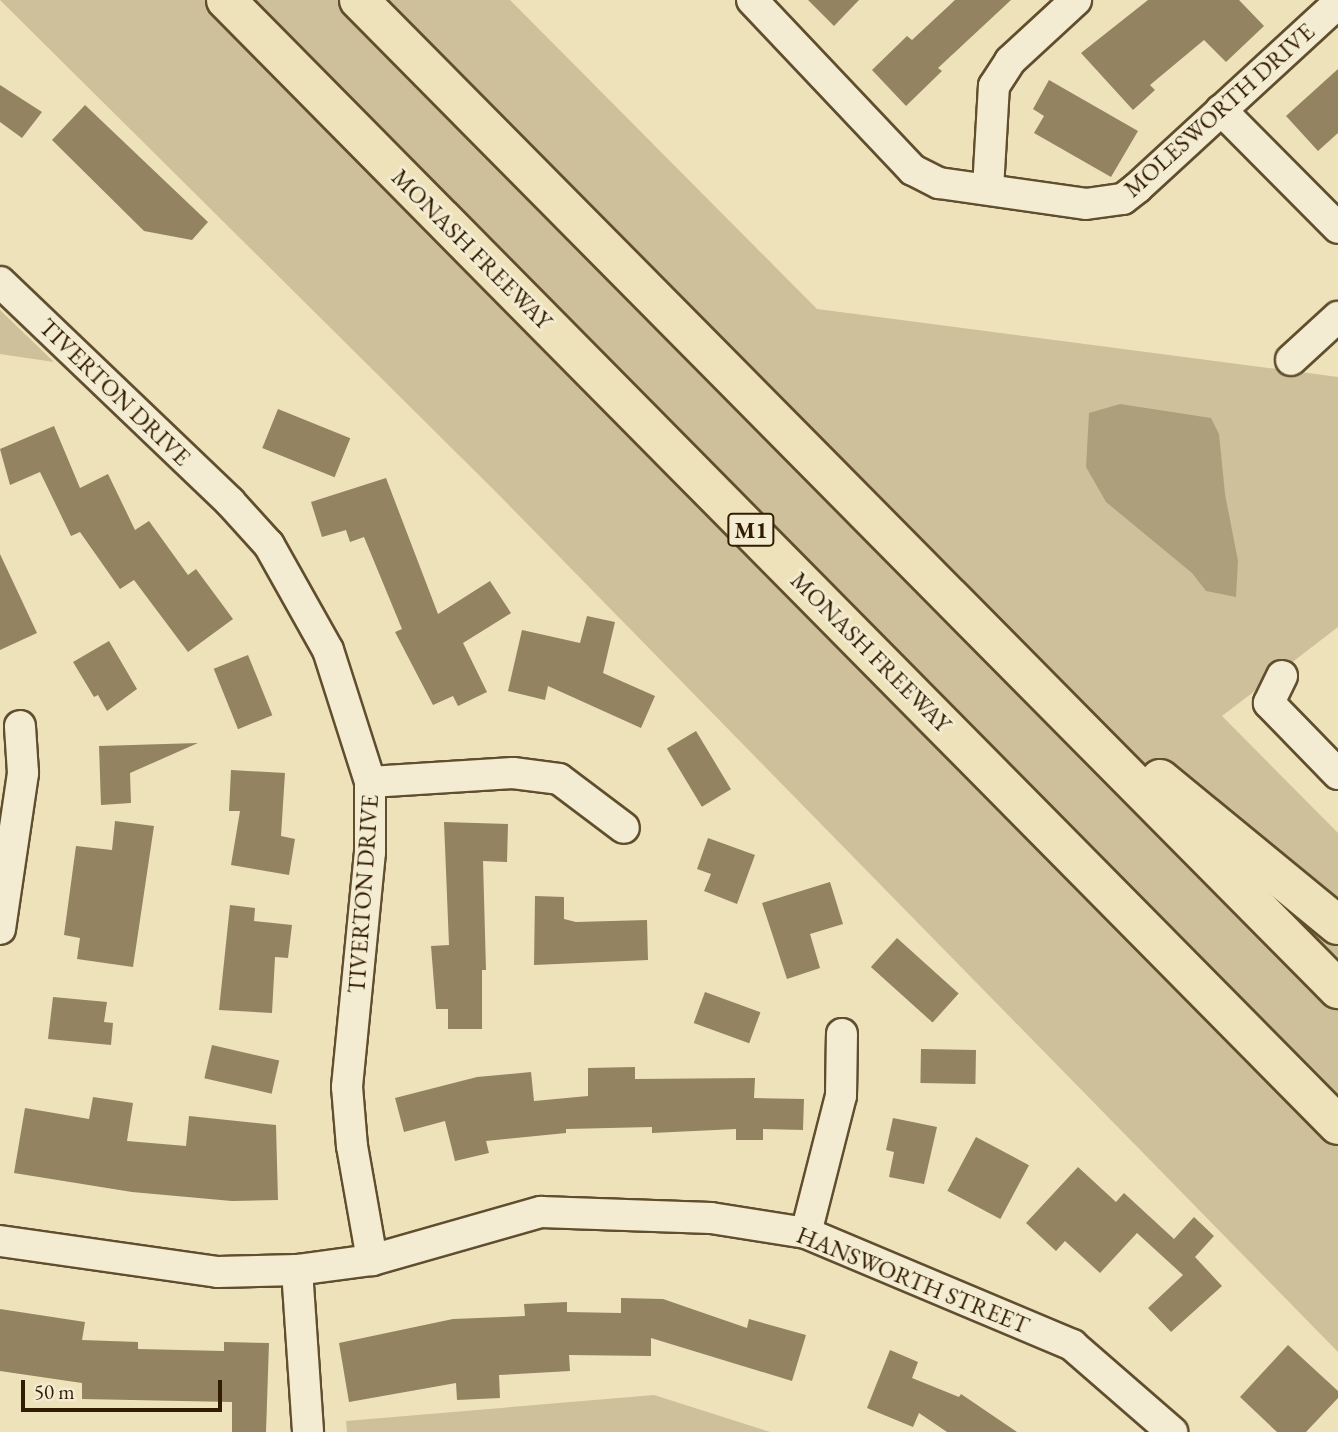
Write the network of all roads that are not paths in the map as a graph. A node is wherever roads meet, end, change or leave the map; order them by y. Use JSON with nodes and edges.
{"nodes":[{"id":1,"x":226,"y":0,"type":"edge"},
{"id":2,"x":359,"y":0,"type":"edge"},
{"id":3,"x":752,"y":0,"type":"edge"},
{"id":4,"x":1076,"y":0,"type":"edge"},
{"id":5,"x":1338,"y":3,"type":"edge"},
{"id":6,"x":1221,"y":110,"type":"junction"},
{"id":7,"x":988,"y":189,"type":"junction"},
{"id":8,"x":1338,"y":228,"type":"edge"},
{"id":9,"x":0,"y":282,"type":"edge"},
{"id":10,"x":1338,"y":317,"type":"edge"},
{"id":11,"x":1291,"y":360,"type":"dead end"},
{"id":12,"x":1001,"y":649,"type":"junction"},
{"id":13,"x":1282,"y":676,"type":"dead end"},
{"id":14,"x":20,"y":726,"type":"dead end"},
{"id":15,"x":1338,"y":774,"type":"edge"},
{"id":16,"x":370,"y":782,"type":"junction"},
{"id":17,"x":624,"y":828,"type":"dead end"},
{"id":18,"x":1338,"y":925,"type":"edge"},
{"id":19,"x":0,"y":929,"type":"edge"},
{"id":20,"x":1338,"y":989,"type":"edge"},
{"id":21,"x":842,"y":1034,"type":"dead end"},
{"id":22,"x":1338,"y":1125,"type":"edge"},
{"id":23,"x":806,"y":1233,"type":"junction"},
{"id":24,"x":0,"y":1241,"type":"edge"},
{"id":25,"x":372,"y":1260,"type":"junction"},
{"id":26,"x":297,"y":1270,"type":"junction"},
{"id":27,"x":308,"y":1432,"type":"edge"},
{"id":28,"x":1172,"y":1432,"type":"edge"}],
"edges":[{"from":1,"to":22,"type":"highway","name":"MONASH FREEWAY","number":"M1"},
{"from":2,"to":12,"type":"highway"},
{"from":3,"to":7,"type":"street","name":"MOLESWORTH DRIVE"},
{"from":4,"to":7,"type":"street"},
{"from":5,"to":6,"type":"street","name":"MOLESWORTH DRIVE"},
{"from":6,"to":7,"type":"street","name":"MOLESWORTH DRIVE"},
{"from":6,"to":8,"type":"street"},
{"from":9,"to":16,"type":"street","name":"TIVERTON DRIVE"},
{"from":10,"to":11,"type":"street"},
{"from":12,"to":18,"type":"highway"},
{"from":12,"to":20,"type":"highway"},
{"from":13,"to":15,"type":"street"},
{"from":14,"to":19,"type":"street"},
{"from":16,"to":17,"type":"street"},
{"from":16,"to":25,"type":"street","name":"TIVERTON DRIVE"},
{"from":21,"to":23,"type":"street"},
{"from":23,"to":25,"type":"street","name":"HANSWORTH STREET"},
{"from":23,"to":28,"type":"street","name":"HANSWORTH STREET"},
{"from":24,"to":26,"type":"street","name":"HANSWORTH STREET"},
{"from":25,"to":26,"type":"street","name":"HANSWORTH STREET"},
{"from":26,"to":27,"type":"street"}]}
